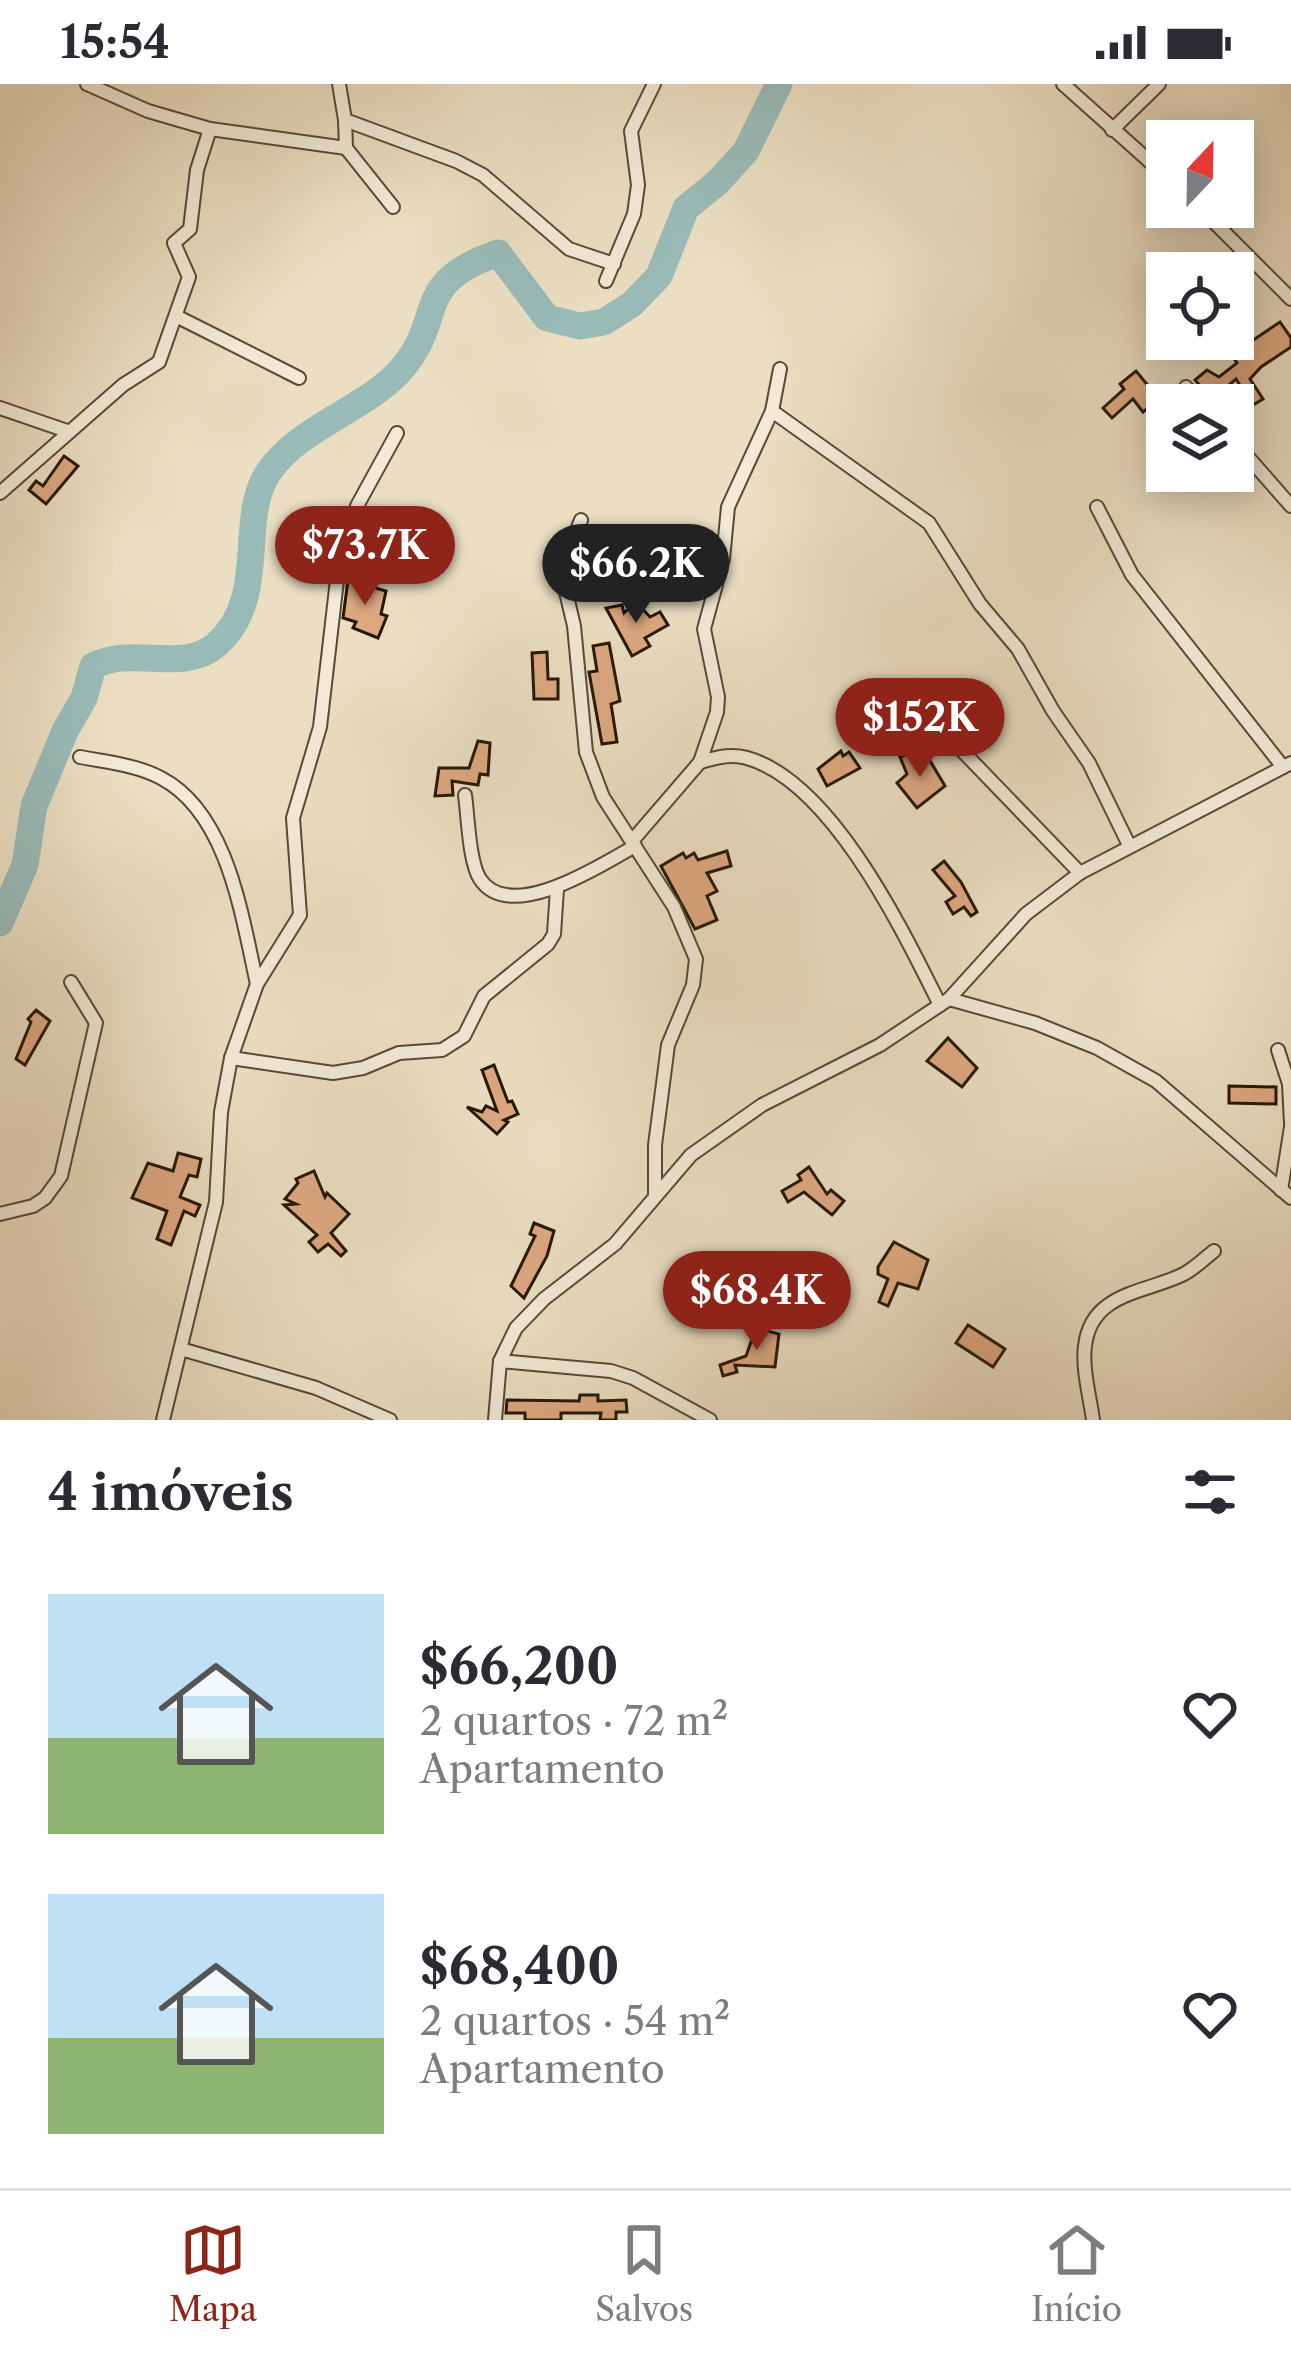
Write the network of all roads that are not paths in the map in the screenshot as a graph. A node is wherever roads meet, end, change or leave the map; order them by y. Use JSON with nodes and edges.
{"nodes":[{"id":1,"x":87,"y":84,"type":"edge"},
{"id":2,"x":339,"y":84,"type":"edge"},
{"id":3,"x":654,"y":84,"type":"edge"},
{"id":4,"x":1063,"y":84,"type":"edge"},
{"id":5,"x":1159,"y":84,"type":"edge"},
{"id":6,"x":345,"y":120,"type":"junction"},
{"id":7,"x":210,"y":129,"type":"junction"},
{"id":8,"x":1112,"y":130,"type":"junction"},
{"id":9,"x":346,"y":148,"type":"junction"},
{"id":10,"x":1146,"y":159,"type":"edge"},
{"id":11,"x":393,"y":207,"type":"dead end"},
{"id":12,"x":1220,"y":228,"type":"edge"},
{"id":13,"x":614,"y":264,"type":"junction"},
{"id":14,"x":606,"y":280,"type":"dead end"},
{"id":15,"x":1291,"y":299,"type":"edge"},
{"id":16,"x":176,"y":316,"type":"junction"},
{"id":17,"x":780,"y":370,"type":"dead end"},
{"id":18,"x":298,"y":378,"type":"dead end"},
{"id":19,"x":0,"y":408,"type":"edge"},
{"id":20,"x":772,"y":411,"type":"junction"},
{"id":21,"x":67,"y":431,"type":"junction"},
{"id":22,"x":398,"y":433,"type":"dead end"},
{"id":23,"x":1254,"y":464,"type":"edge"},
{"id":24,"x":0,"y":493,"type":"edge"},
{"id":25,"x":1291,"y":506,"type":"edge"},
{"id":26,"x":1097,"y":507,"type":"dead end"},
{"id":27,"x":581,"y":520,"type":"dead end"},
{"id":28,"x":919,"y":706,"type":"dead end"},
{"id":29,"x":80,"y":757,"type":"dead end"},
{"id":30,"x":700,"y":762,"type":"junction"},
{"id":31,"x":1289,"y":765,"type":"edge"},
{"id":32,"x":465,"y":795,"type":"dead end"},
{"id":33,"x":633,"y":844,"type":"junction"},
{"id":34,"x":1129,"y":845,"type":"junction"},
{"id":35,"x":1080,"y":873,"type":"junction"},
{"id":36,"x":556,"y":889,"type":"junction"},
{"id":37,"x":70,"y":982,"type":"dead end"},
{"id":38,"x":257,"y":984,"type":"junction"},
{"id":39,"x":944,"y":1002,"type":"junction"},
{"id":40,"x":1278,"y":1050,"type":"dead end"},
{"id":41,"x":231,"y":1058,"type":"junction"},
{"id":42,"x":1291,"y":1125,"type":"edge"},
{"id":43,"x":1286,"y":1194,"type":"edge"},
{"id":44,"x":655,"y":1196,"type":"junction"},
{"id":45,"x":0,"y":1214,"type":"edge"},
{"id":46,"x":1214,"y":1251,"type":"dead end"},
{"id":47,"x":181,"y":1349,"type":"junction"},
{"id":48,"x":500,"y":1361,"type":"junction"},
{"id":49,"x":163,"y":1420,"type":"edge"},
{"id":50,"x":390,"y":1420,"type":"edge"},
{"id":51,"x":495,"y":1420,"type":"edge"},
{"id":52,"x":710,"y":1420,"type":"edge"},
{"id":53,"x":1094,"y":1420,"type":"edge"}],
"edges":[{"from":1,"to":7,"type":"street"},
{"from":2,"to":6,"type":"street"},
{"from":3,"to":13,"type":"street"},
{"from":4,"to":8,"type":"street"},
{"from":5,"to":8,"type":"street"},
{"from":6,"to":9,"type":"street"},
{"from":6,"to":13,"type":"street"},
{"from":7,"to":9,"type":"street"},
{"from":7,"to":16,"type":"street"},
{"from":8,"to":10,"type":"street"},
{"from":9,"to":11,"type":"street"},
{"from":12,"to":15,"type":"street"},
{"from":13,"to":14,"type":"street"},
{"from":16,"to":18,"type":"street"},
{"from":16,"to":21,"type":"street"},
{"from":17,"to":20,"type":"street"},
{"from":19,"to":21,"type":"street"},
{"from":20,"to":30,"type":"street"},
{"from":20,"to":34,"type":"street"},
{"from":21,"to":24,"type":"street"},
{"from":22,"to":38,"type":"street"},
{"from":23,"to":25,"type":"street"},
{"from":26,"to":31,"type":"street"},
{"from":27,"to":33,"type":"street"},
{"from":28,"to":35,"type":"street"},
{"from":29,"to":38,"type":"street"},
{"from":30,"to":33,"type":"street"},
{"from":30,"to":39,"type":"street"},
{"from":31,"to":34,"type":"street"},
{"from":32,"to":36,"type":"street"},
{"from":33,"to":36,"type":"street"},
{"from":33,"to":44,"type":"street"},
{"from":34,"to":35,"type":"street"},
{"from":35,"to":39,"type":"street"},
{"from":36,"to":41,"type":"street"},
{"from":37,"to":45,"type":"street"},
{"from":38,"to":41,"type":"street"},
{"from":39,"to":43,"type":"street"},
{"from":39,"to":44,"type":"street"},
{"from":40,"to":42,"type":"street"},
{"from":41,"to":47,"type":"street"},
{"from":42,"to":43,"type":"street"},
{"from":44,"to":48,"type":"street"},
{"from":46,"to":53,"type":"street"},
{"from":47,"to":49,"type":"street"},
{"from":47,"to":50,"type":"street"},
{"from":48,"to":51,"type":"street"},
{"from":48,"to":52,"type":"street"}]}
